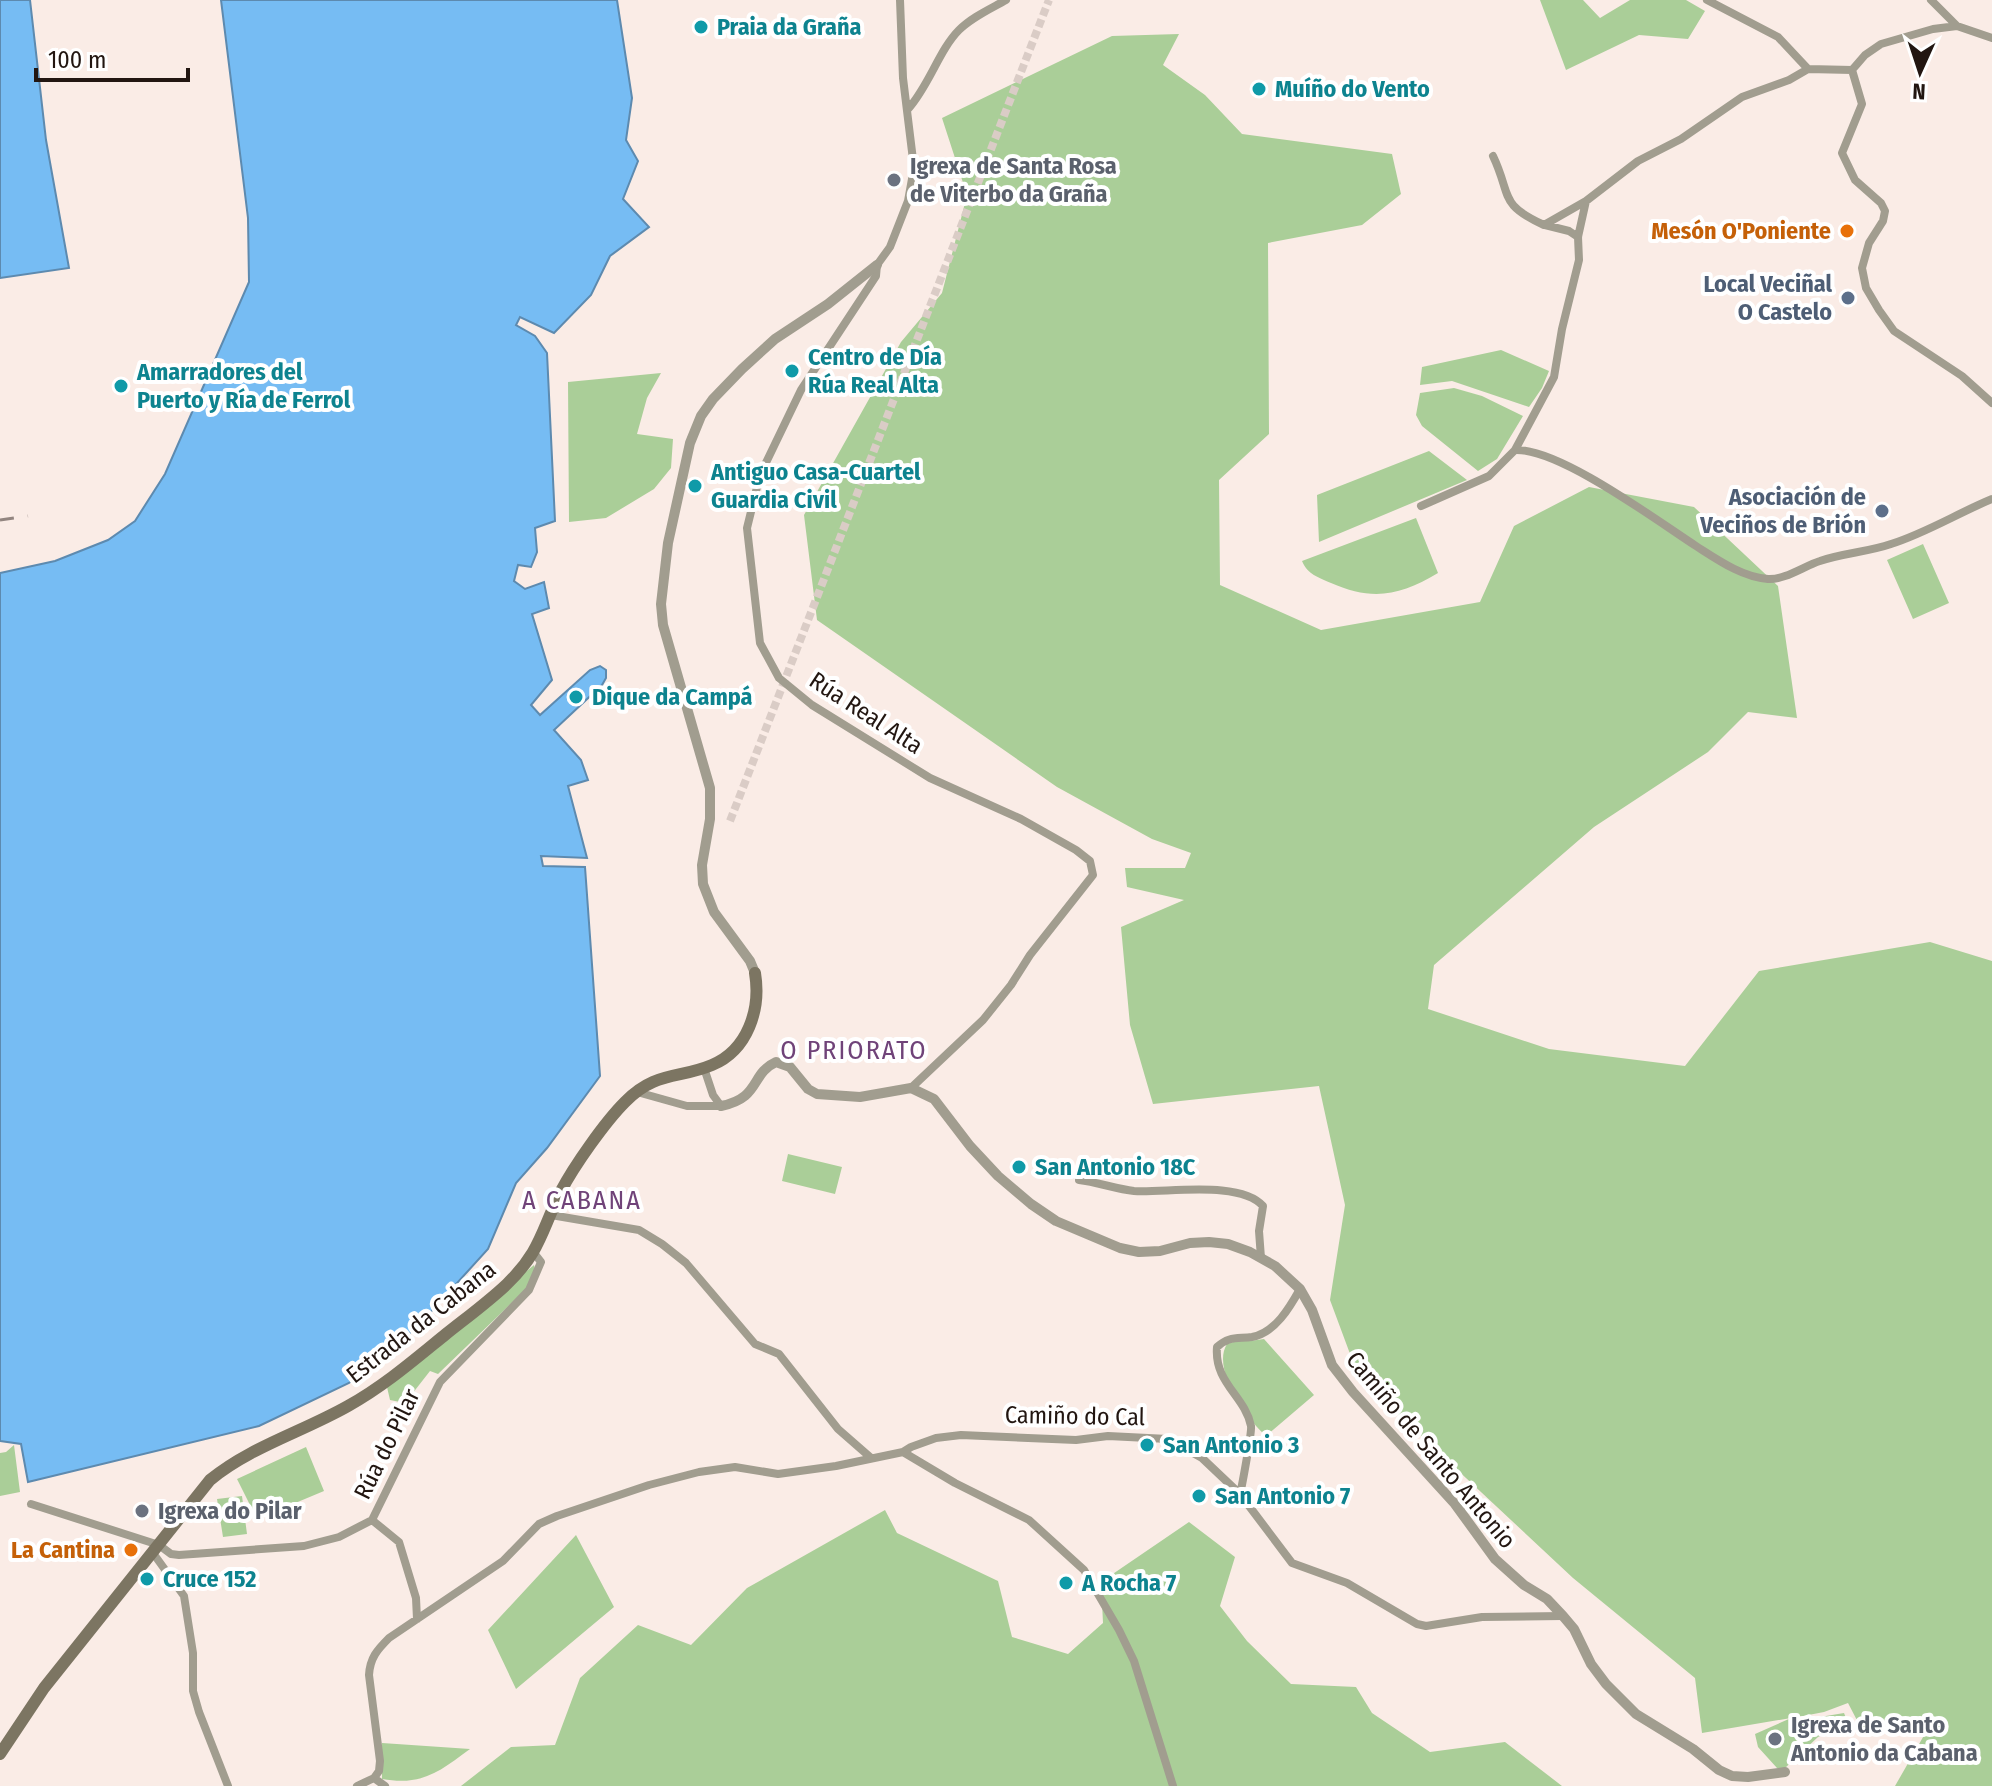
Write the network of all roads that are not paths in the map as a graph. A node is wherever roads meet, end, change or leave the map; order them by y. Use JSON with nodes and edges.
{"nodes":[{"id":1,"x":900,"y":0,"type":"edge"},
{"id":2,"x":1006,"y":0,"type":"edge"},
{"id":3,"x":1707,"y":0,"type":"edge"},
{"id":4,"x":1931,"y":0,"type":"edge"},
{"id":5,"x":1957,"y":26,"type":"junction"},
{"id":6,"x":1992,"y":38,"type":"edge"},
{"id":7,"x":1808,"y":69,"type":"junction"},
{"id":8,"x":1852,"y":70,"type":"junction"},
{"id":9,"x":908,"y":109,"type":"junction"},
{"id":10,"x":1493,"y":156,"type":"dead end"},
{"id":11,"x":1586,"y":201,"type":"junction"},
{"id":12,"x":1544,"y":225,"type":"junction"},
{"id":13,"x":1578,"y":237,"type":"junction"},
{"id":14,"x":877,"y":265,"type":"junction"},
{"id":15,"x":1992,"y":403,"type":"edge"},
{"id":16,"x":1515,"y":450,"type":"junction"},
{"id":17,"x":1992,"y":499,"type":"edge"},
{"id":18,"x":1421,"y":506,"type":"dead end"},
{"id":19,"x":755,"y":973,"type":"joint"},
{"id":20,"x":704,"y":1068,"type":"junction"},
{"id":21,"x":911,"y":1088,"type":"junction"},
{"id":22,"x":637,"y":1092,"type":"junction"},
{"id":23,"x":721,"y":1106,"type":"junction"},
{"id":24,"x":1079,"y":1180,"type":"dead end"},
{"id":25,"x":551,"y":1215,"type":"junction"},
{"id":26,"x":534,"y":1253,"type":"junction"},
{"id":27,"x":1261,"y":1258,"type":"junction"},
{"id":28,"x":1300,"y":1289,"type":"junction"},
{"id":29,"x":903,"y":1452,"type":"junction"},
{"id":30,"x":870,"y":1457,"type":"junction"},
{"id":31,"x":1240,"y":1494,"type":"junction"},
{"id":32,"x":31,"y":1504,"type":"dead end"},
{"id":33,"x":372,"y":1520,"type":"junction"},
{"id":34,"x":156,"y":1549,"type":"junction"},
{"id":35,"x":1563,"y":1616,"type":"junction"},
{"id":36,"x":417,"y":1619,"type":"junction"},
{"id":37,"x":0,"y":1754,"type":"edge"},
{"id":38,"x":1785,"y":1772,"type":"dead end"},
{"id":39,"x":374,"y":1778,"type":"junction"},
{"id":40,"x":228,"y":1786,"type":"edge"},
{"id":41,"x":357,"y":1786,"type":"edge"},
{"id":42,"x":385,"y":1786,"type":"edge"},
{"id":43,"x":1173,"y":1786,"type":"edge"}],
"edges":[{"from":1,"to":9,"type":"street","name":"Rúa Real Alta"},
{"from":2,"to":9,"type":"street"},
{"from":3,"to":7,"type":"street"},
{"from":4,"to":5,"type":"street"},
{"from":5,"to":6,"type":"street"},
{"from":5,"to":8,"type":"street"},
{"from":7,"to":8,"type":"street"},
{"from":7,"to":11,"type":"street"},
{"from":8,"to":15,"type":"street"},
{"from":9,"to":14,"type":"street","name":"Rúa Real Alta"},
{"from":10,"to":12,"type":"street"},
{"from":11,"to":12,"type":"street"},
{"from":11,"to":13,"type":"street"},
{"from":12,"to":13,"type":"street"},
{"from":13,"to":16,"type":"street"},
{"from":14,"to":19,"type":"street"},
{"from":14,"to":21,"type":"street","name":"Rúa Real Alta"},
{"from":16,"to":17,"type":"street"},
{"from":16,"to":18,"type":"street"},
{"from":19,"to":20,"type":"main road"},
{"from":20,"to":22,"type":"main road"},
{"from":20,"to":23,"type":"street"},
{"from":21,"to":23,"type":"street"},
{"from":21,"to":27,"type":"street","name":"Camiño de Santo Antonio"},
{"from":22,"to":23,"type":"street"},
{"from":22,"to":25,"type":"main road","name":"Estrada da Cabana"},
{"from":24,"to":27,"type":"street"},
{"from":25,"to":26,"type":"main road","name":"Estrada da Cabana"},
{"from":25,"to":30,"type":"street"},
{"from":26,"to":33,"type":"street","name":"Rúa do Pilar"},
{"from":26,"to":34,"type":"main road","name":"Estrada da Cabana"},
{"from":27,"to":28,"type":"street","name":"Camiño de Santo Antonio"},
{"from":28,"to":31,"type":"street"},
{"from":28,"to":35,"type":"street","name":"Camiño de Santo Antonio"},
{"from":29,"to":30,"type":"street","name":"Camiño do Cal"},
{"from":29,"to":31,"type":"street","name":"Camiño do Cal"},
{"from":29,"to":43,"type":"street"},
{"from":30,"to":36,"type":"street","name":"Camiño do Cal"},
{"from":31,"to":35,"type":"street","name":"Camiño do Cal"},
{"from":32,"to":34,"type":"street","name":"Rúa do Pilar"},
{"from":33,"to":34,"type":"street","name":"Rúa do Pilar"},
{"from":33,"to":36,"type":"street"},
{"from":34,"to":37,"type":"main road","name":"Estrada da Cabana"},
{"from":34,"to":40,"type":"street"},
{"from":35,"to":38,"type":"street","name":"Camiño de Santo Antonio"},
{"from":36,"to":39,"type":"street","name":"Camiño do Cal"},
{"from":39,"to":41,"type":"street"},
{"from":39,"to":42,"type":"street"}]}
